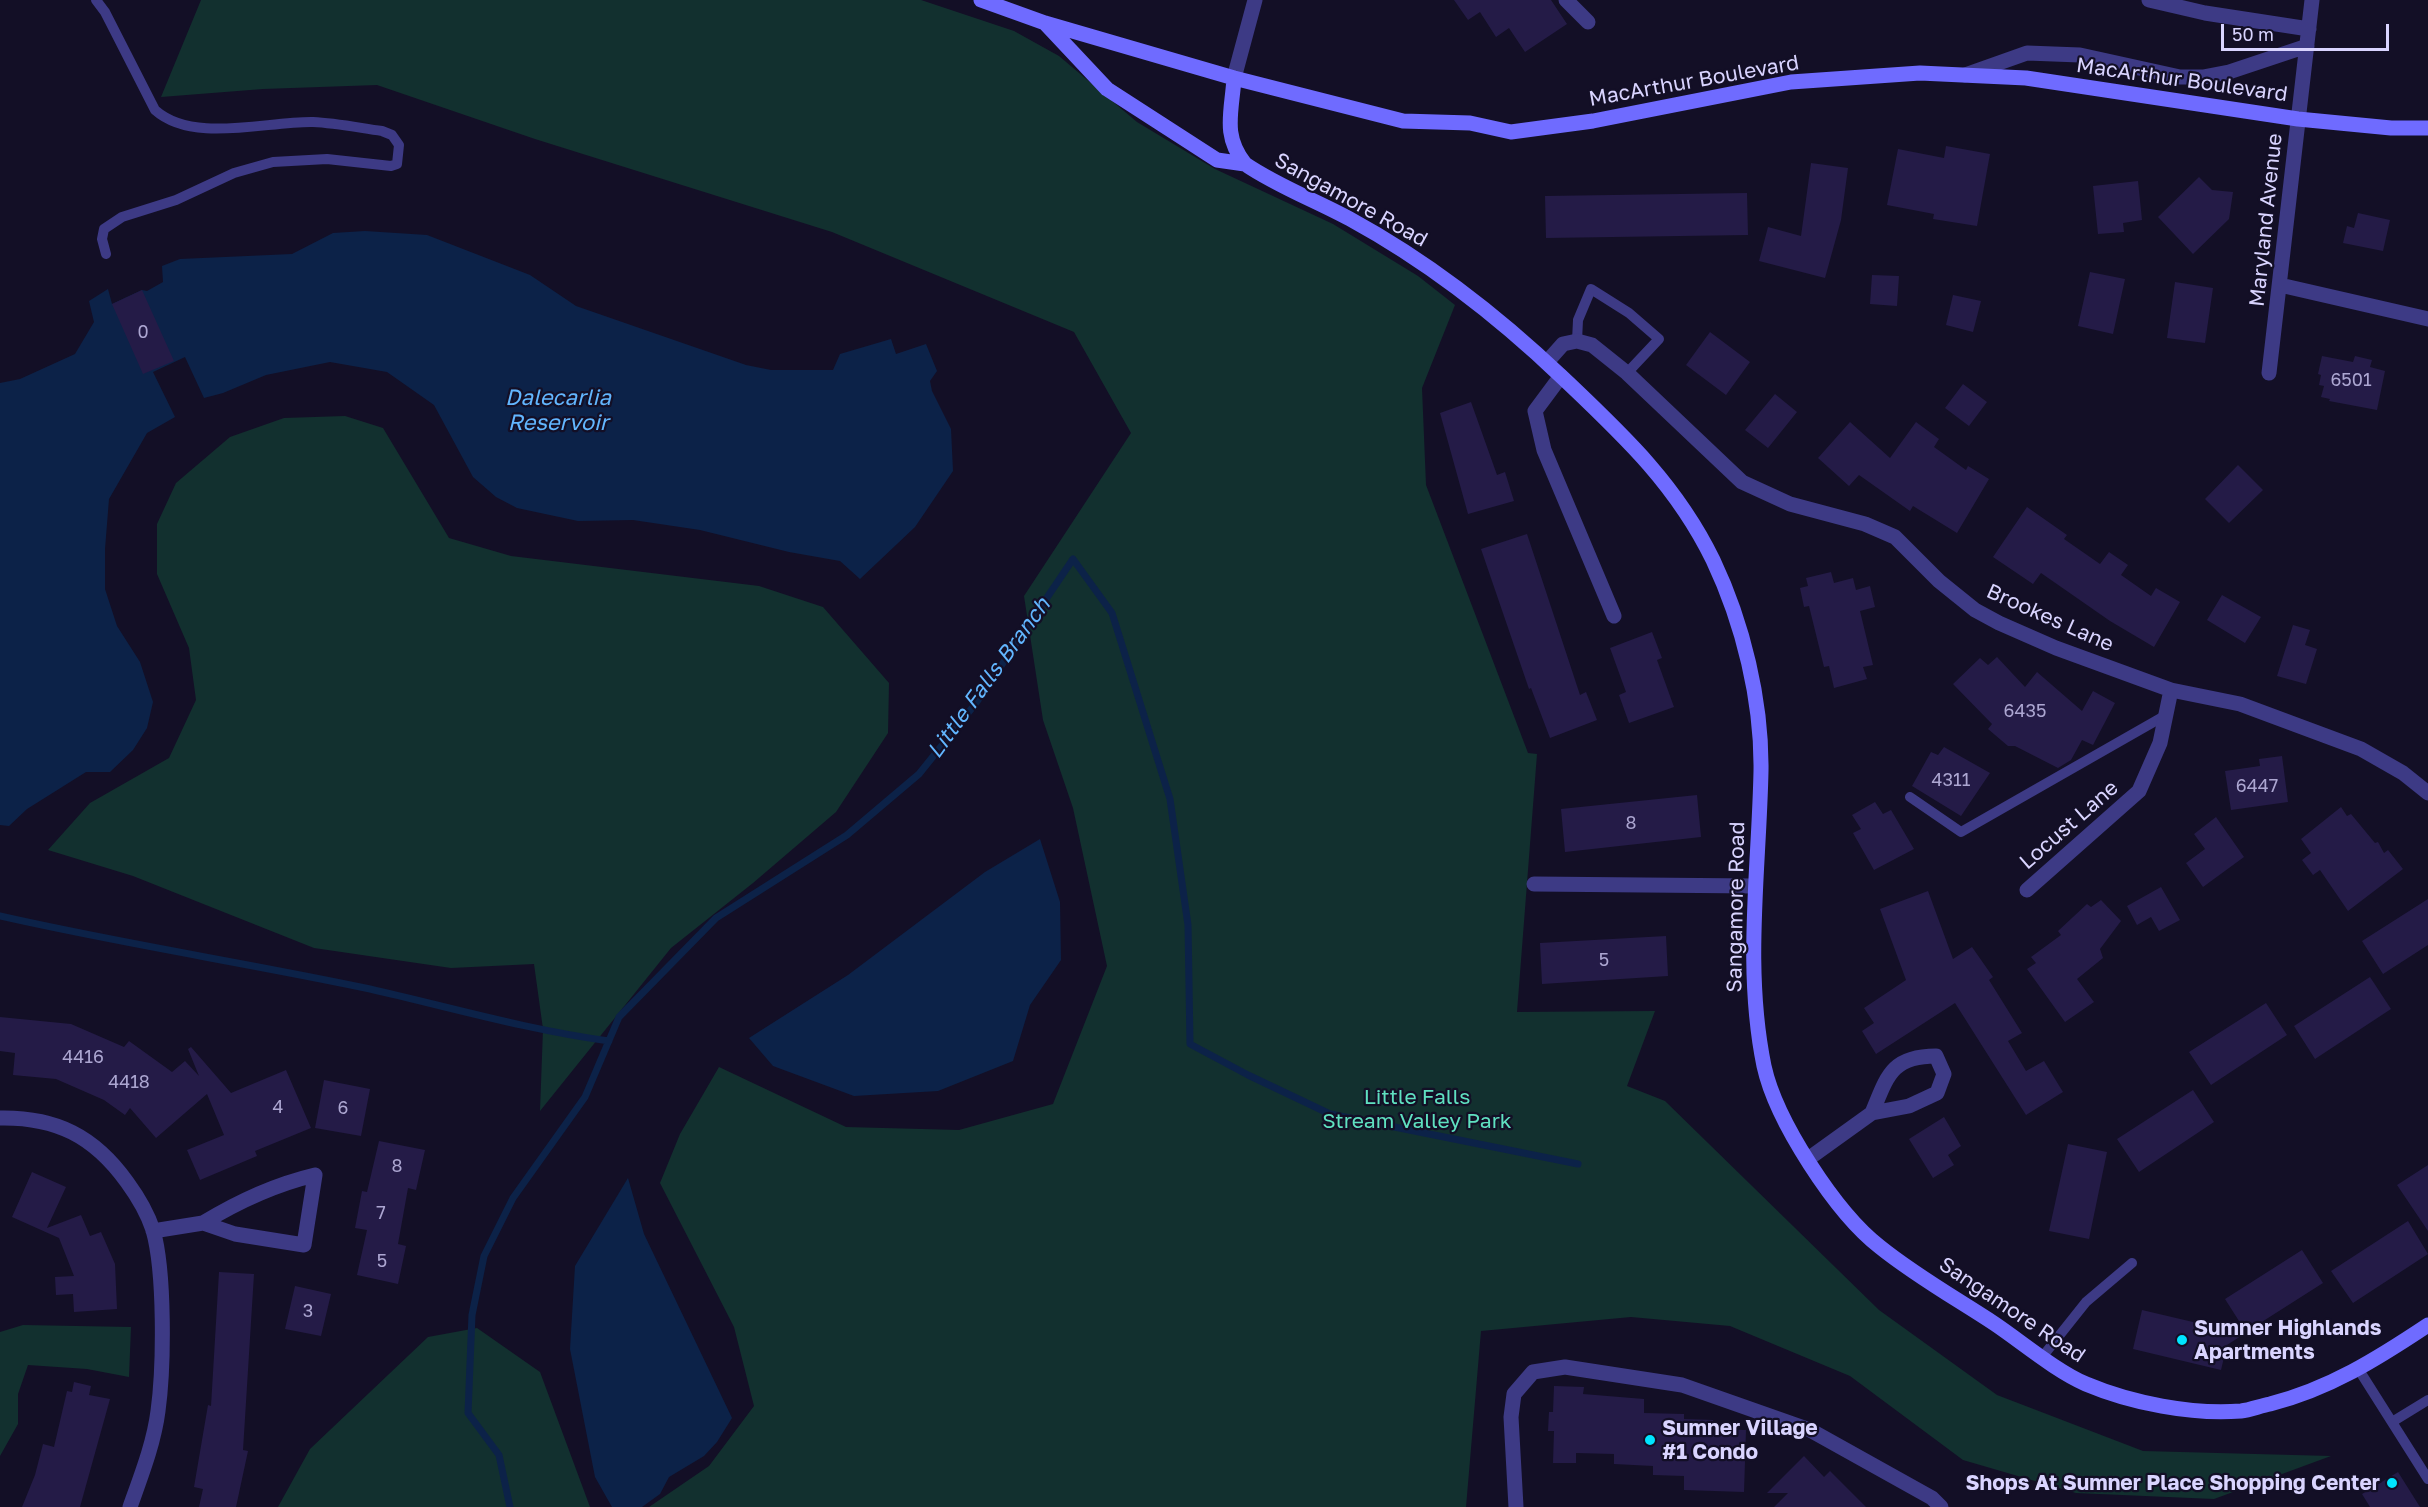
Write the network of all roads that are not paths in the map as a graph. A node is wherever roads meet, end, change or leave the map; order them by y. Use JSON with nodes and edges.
{"nodes":[{"id":1,"x":96,"y":0,"type":"edge"},
{"id":2,"x":981,"y":0,"type":"edge"},
{"id":3,"x":1255,"y":0,"type":"edge"},
{"id":4,"x":1566,"y":0,"type":"edge"},
{"id":5,"x":2149,"y":0,"type":"edge"},
{"id":6,"x":2196,"y":0,"type":"edge"},
{"id":7,"x":2312,"y":0,"type":"edge"},
{"id":8,"x":2205,"y":13,"type":"junction"},
{"id":9,"x":1588,"y":22,"type":"dead end"},
{"id":10,"x":1045,"y":23,"type":"junction"},
{"id":11,"x":2309,"y":29,"type":"junction"},
{"id":12,"x":2307,"y":46,"type":"junction"},
{"id":13,"x":1965,"y":75,"type":"junction"},
{"id":14,"x":1234,"y":78,"type":"junction"},
{"id":15,"x":2298,"y":119,"type":"junction"},
{"id":16,"x":2428,"y":128,"type":"edge"},
{"id":17,"x":1245,"y":164,"type":"junction"},
{"id":18,"x":106,"y":254,"type":"dead end"},
{"id":19,"x":2280,"y":285,"type":"junction"},
{"id":20,"x":2428,"y":319,"type":"edge"},
{"id":21,"x":1577,"y":341,"type":"junction"},
{"id":22,"x":1547,"y":362,"type":"junction"},
{"id":23,"x":1627,"y":373,"type":"junction"},
{"id":24,"x":2269,"y":373,"type":"dead end"},
{"id":25,"x":1561,"y":376,"type":"junction"},
{"id":26,"x":1614,"y":616,"type":"dead end"},
{"id":27,"x":2171,"y":690,"type":"junction"},
{"id":28,"x":2166,"y":715,"type":"junction"},
{"id":29,"x":2428,"y":793,"type":"edge"},
{"id":30,"x":1910,"y":797,"type":"dead end"},
{"id":31,"x":1534,"y":884,"type":"dead end"},
{"id":32,"x":1754,"y":886,"type":"junction"},
{"id":33,"x":2027,"y":890,"type":"dead end"},
{"id":34,"x":1872,"y":1113,"type":"junction"},
{"id":35,"x":0,"y":1118,"type":"edge"},
{"id":36,"x":1808,"y":1159,"type":"junction"},
{"id":37,"x":203,"y":1223,"type":"junction"},
{"id":38,"x":153,"y":1231,"type":"junction"},
{"id":39,"x":2132,"y":1263,"type":"dead end"},
{"id":40,"x":2428,"y":1325,"type":"edge"},
{"id":41,"x":2043,"y":1356,"type":"junction"},
{"id":42,"x":2359,"y":1370,"type":"junction"},
{"id":43,"x":2428,"y":1400,"type":"edge"},
{"id":44,"x":2392,"y":1422,"type":"junction"},
{"id":45,"x":2428,"y":1479,"type":"edge"},
{"id":46,"x":130,"y":1507,"type":"edge"},
{"id":47,"x":1516,"y":1507,"type":"edge"},
{"id":48,"x":1941,"y":1507,"type":"edge"}],
"edges":[{"from":1,"to":18,"type":"lane"},
{"from":2,"to":10,"type":"street","name":"MacArthur Boulevard"},
{"from":3,"to":14,"type":"street"},
{"from":4,"to":9,"type":"street"},
{"from":5,"to":8,"type":"street"},
{"from":6,"to":8,"type":"lane"},
{"from":7,"to":11,"type":"street","name":"Maryland Avenue"},
{"from":8,"to":11,"type":"street"},
{"from":10,"to":14,"type":"street","name":"MacArthur Boulevard"},
{"from":10,"to":17,"type":"street"},
{"from":11,"to":12,"type":"street","name":"Maryland Avenue"},
{"from":12,"to":13,"type":"street"},
{"from":12,"to":15,"type":"street","name":"Maryland Avenue"},
{"from":13,"to":14,"type":"street","name":"MacArthur Boulevard"},
{"from":13,"to":15,"type":"street","name":"MacArthur Boulevard"},
{"from":14,"to":17,"type":"street","name":"Sangamore Road"},
{"from":15,"to":16,"type":"street","name":"MacArthur Boulevard"},
{"from":15,"to":19,"type":"street","name":"Maryland Avenue"},
{"from":17,"to":22,"type":"street","name":"Sangamore Road"},
{"from":19,"to":20,"type":"street"},
{"from":19,"to":24,"type":"street","name":"Maryland Avenue"},
{"from":21,"to":22,"type":"street"},
{"from":21,"to":23,"type":"street","name":"Brookes Lane"},
{"from":21,"to":23,"type":"lane"},
{"from":22,"to":25,"type":"street","name":"Sangamore Road"},
{"from":23,"to":27,"type":"street","name":"Brookes Lane"},
{"from":25,"to":26,"type":"street"},
{"from":25,"to":32,"type":"street","name":"Sangamore Road"},
{"from":27,"to":28,"type":"street","name":"Locust Lane"},
{"from":27,"to":29,"type":"street","name":"Brookes Lane"},
{"from":28,"to":30,"type":"lane"},
{"from":28,"to":33,"type":"street","name":"Locust Lane"},
{"from":31,"to":32,"type":"street"},
{"from":32,"to":36,"type":"street","name":"Sangamore Road"},
{"from":34,"to":34,"type":"street"},
{"from":34,"to":36,"type":"street"},
{"from":35,"to":38,"type":"street"},
{"from":36,"to":41,"type":"street","name":"Sangamore Road"},
{"from":37,"to":37,"type":"street"},
{"from":37,"to":38,"type":"street"},
{"from":38,"to":46,"type":"street"},
{"from":39,"to":41,"type":"lane"},
{"from":40,"to":42,"type":"street","name":"Sangamore Road"},
{"from":41,"to":42,"type":"street","name":"Sangamore Road"},
{"from":42,"to":44,"type":"lane"},
{"from":43,"to":44,"type":"lane"},
{"from":44,"to":45,"type":"lane"},
{"from":47,"to":48,"type":"street"}]}
